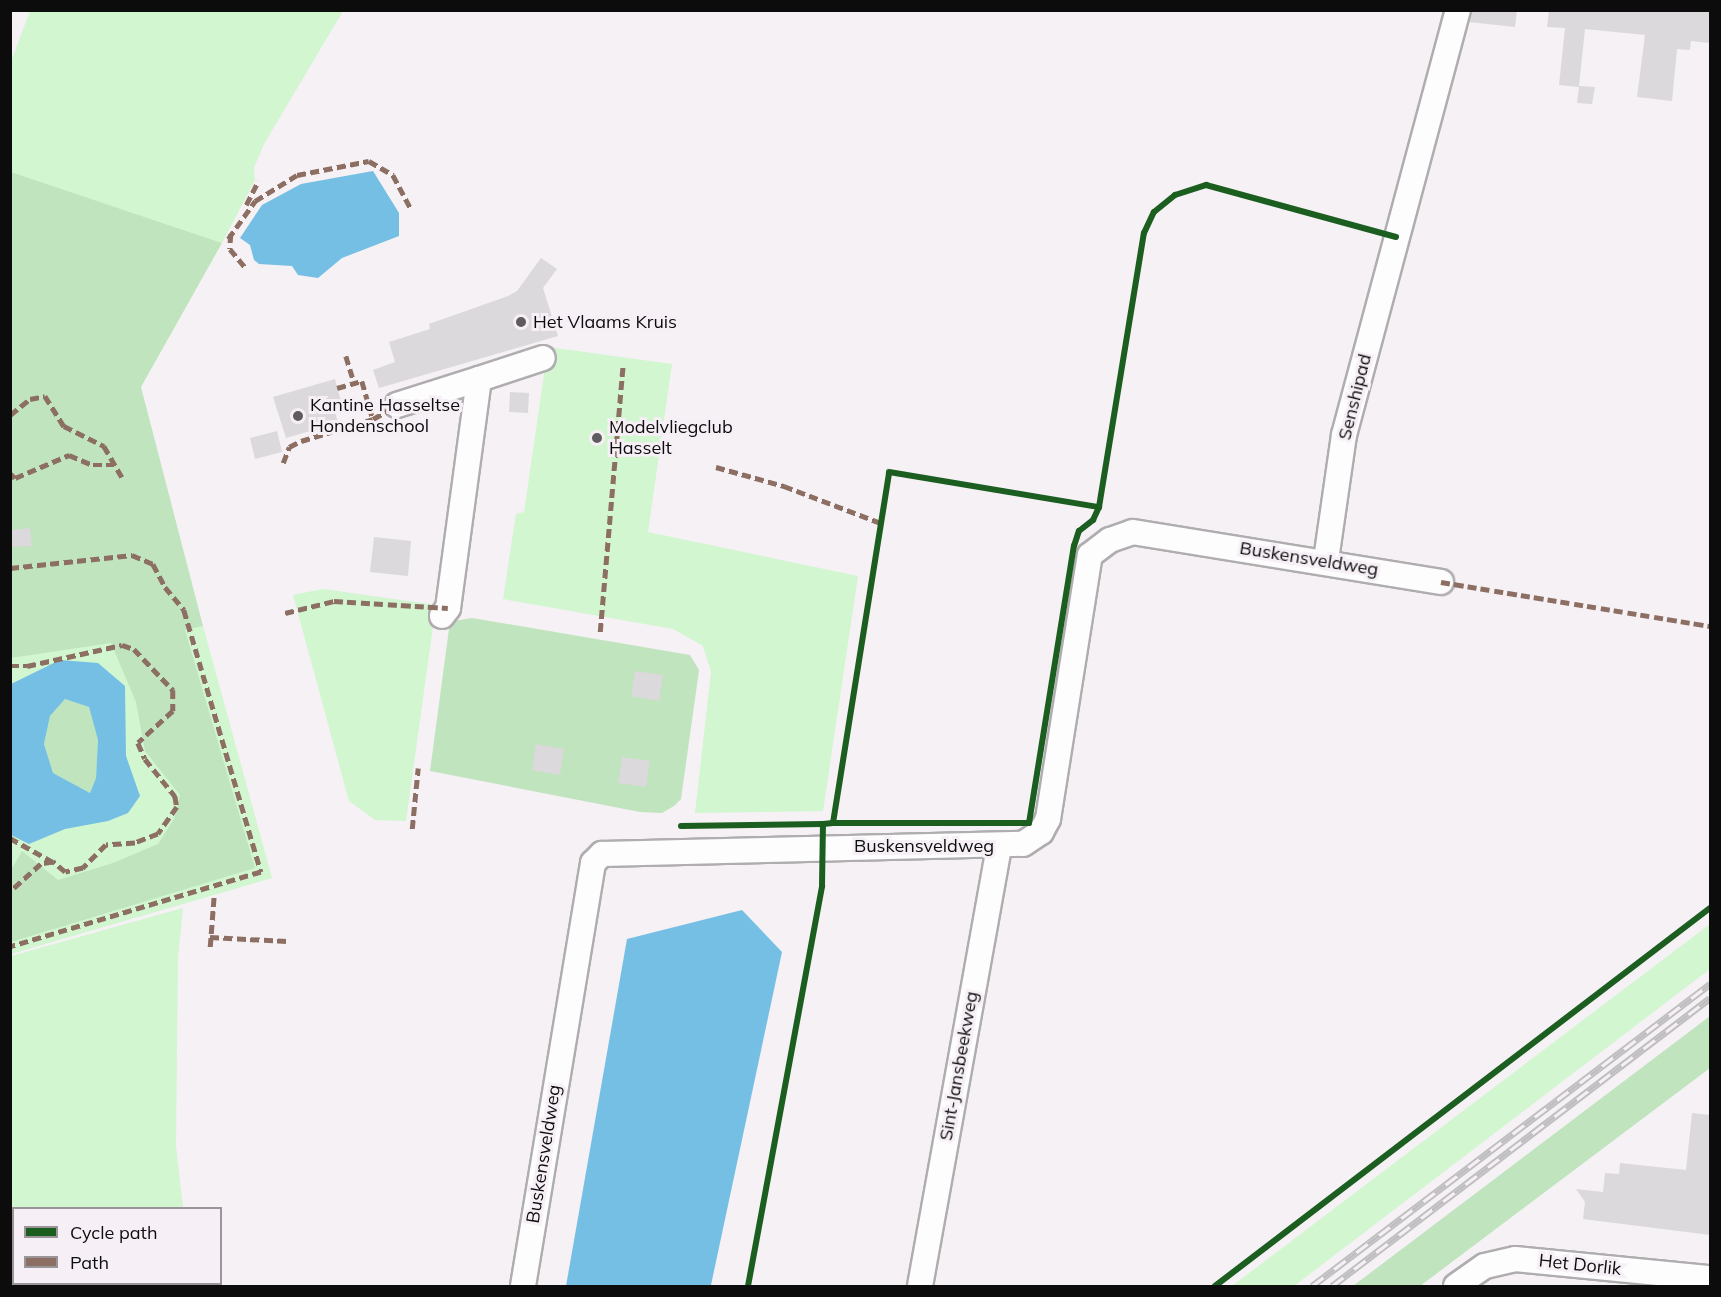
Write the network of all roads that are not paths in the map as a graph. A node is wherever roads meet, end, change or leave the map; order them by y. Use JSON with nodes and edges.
{"nodes":[{"id":1,"x":1458,"y":10,"type":"edge"},
{"id":2,"x":543,"y":358,"type":"dead end"},
{"id":3,"x":479,"y":379,"type":"junction"},
{"id":4,"x":398,"y":405,"type":"dead end"},
{"id":5,"x":1326,"y":560,"type":"junction"},
{"id":6,"x":1441,"y":582,"type":"dead end"},
{"id":7,"x":445,"y":612,"type":"dead end"},
{"id":8,"x":999,"y":846,"type":"junction"},
{"id":9,"x":1710,"y":1278,"type":"edge"},
{"id":10,"x":523,"y":1287,"type":"edge"},
{"id":11,"x":920,"y":1287,"type":"edge"},
{"id":12,"x":1456,"y":1287,"type":"edge"}],
"edges":[{"from":1,"to":5,"type":"street","name":"Senshipad"},
{"from":2,"to":3,"type":"street"},
{"from":3,"to":4,"type":"street"},
{"from":3,"to":7,"type":"street"},
{"from":5,"to":6,"type":"street","name":"Buskensveldweg"},
{"from":5,"to":8,"type":"street","name":"Buskensveldweg"},
{"from":8,"to":10,"type":"street","name":"Buskensveldweg"},
{"from":8,"to":11,"type":"street","name":"Sint-Jansbeekweg"},
{"from":9,"to":12,"type":"street","name":"Het Dorlik"}]}
